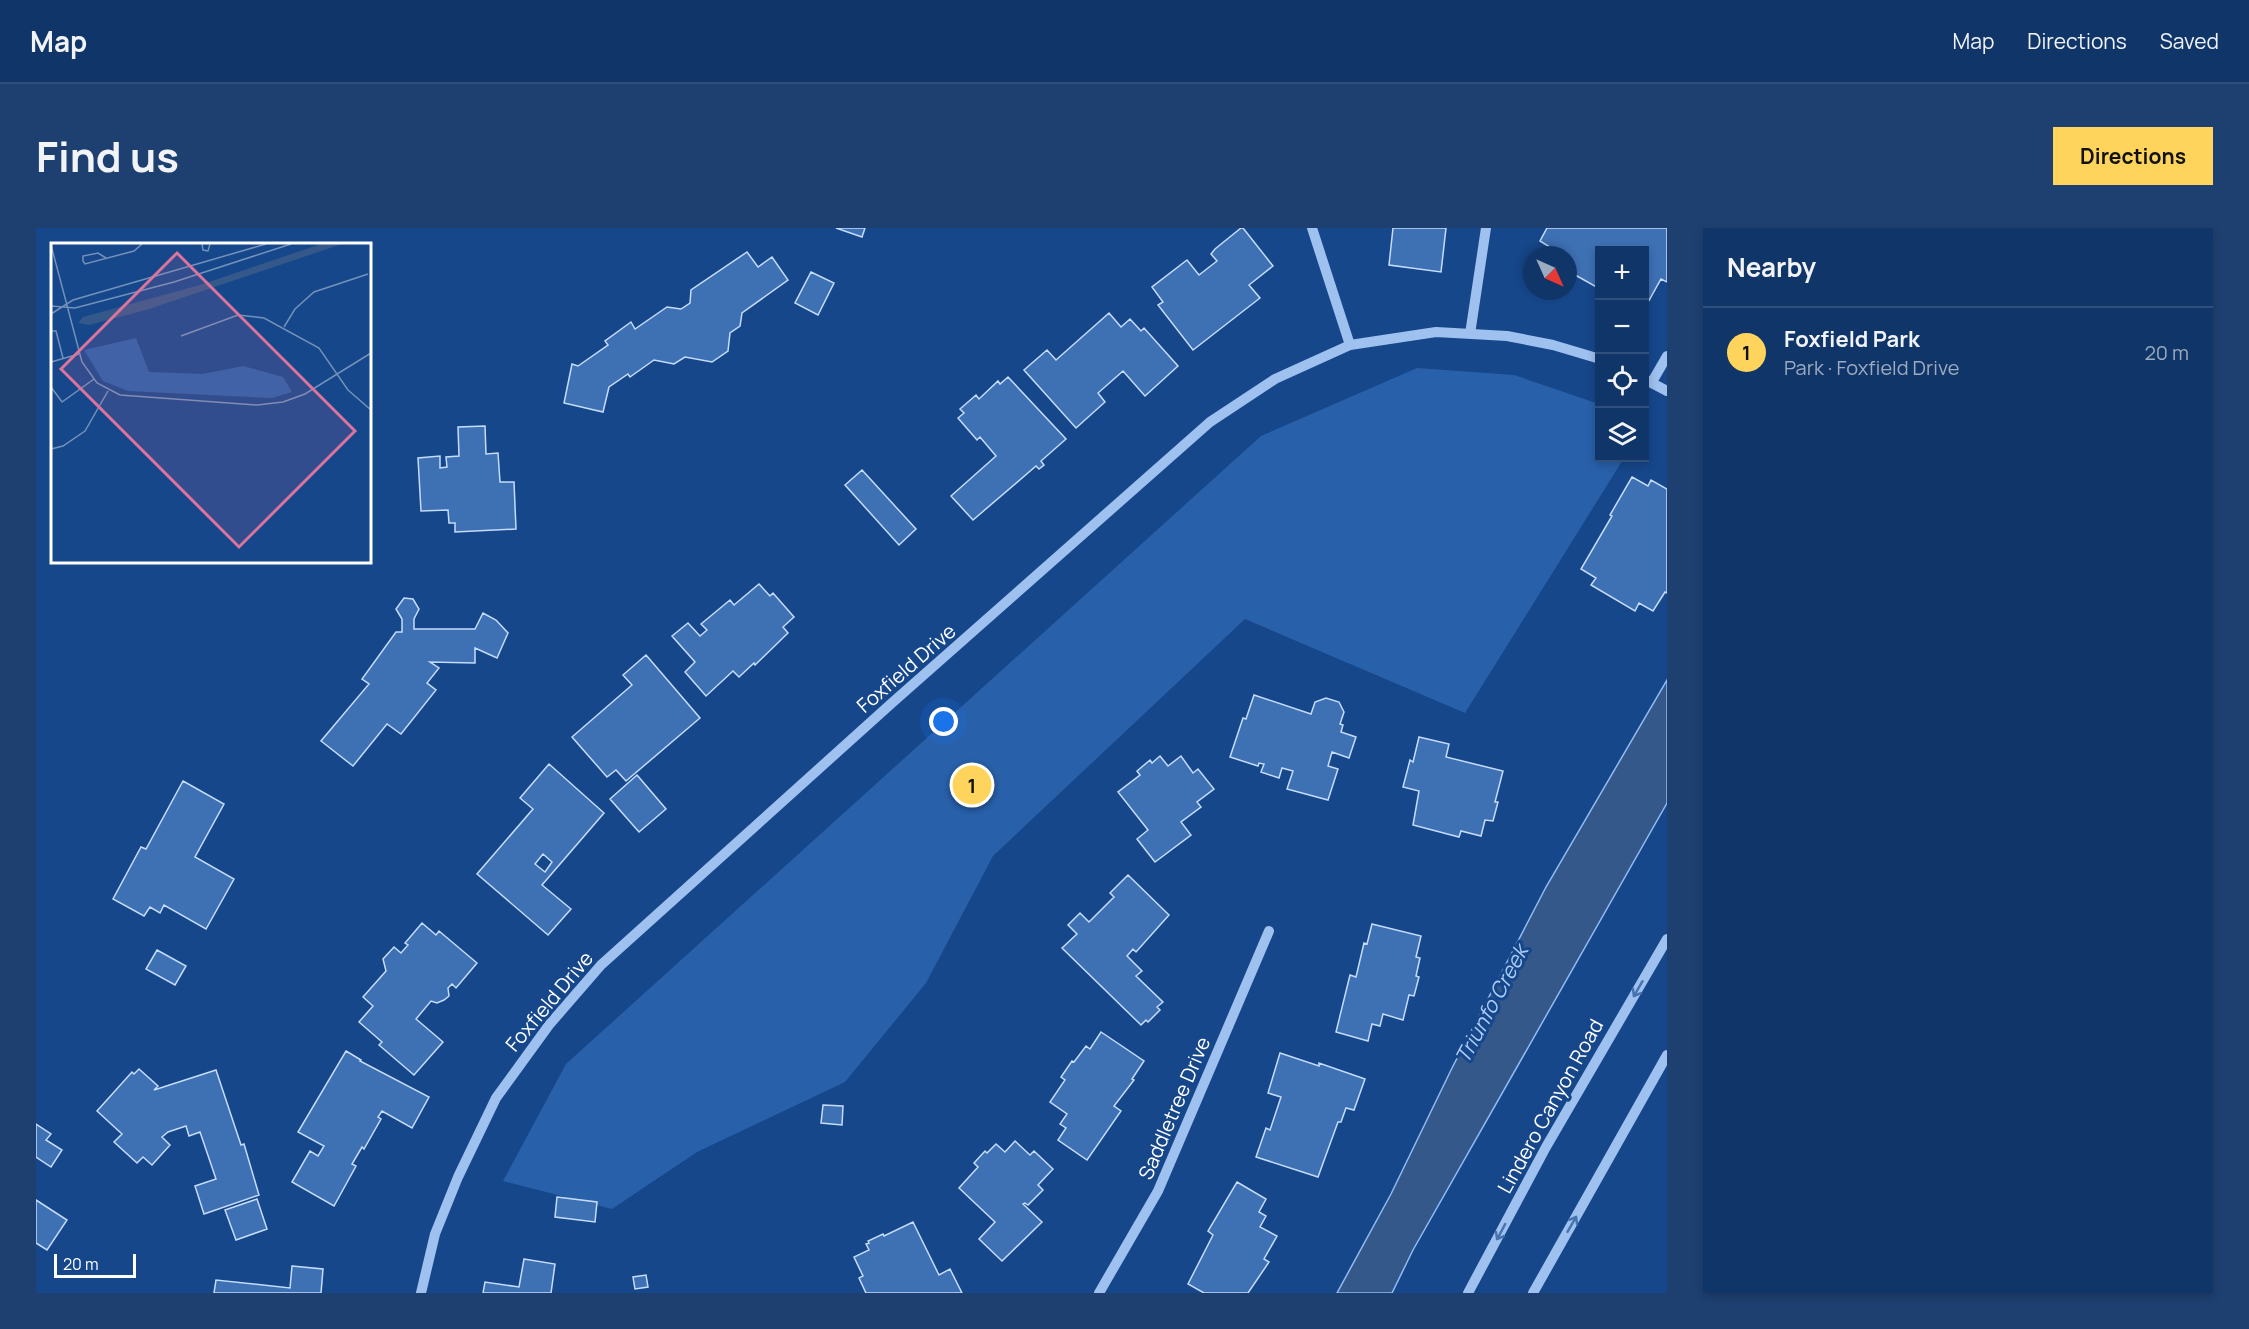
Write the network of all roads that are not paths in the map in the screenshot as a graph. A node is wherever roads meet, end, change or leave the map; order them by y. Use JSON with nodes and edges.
{"nodes":[{"id":1,"x":1312,"y":228,"type":"edge"},
{"id":2,"x":1485,"y":228,"type":"edge"},
{"id":3,"x":1470,"y":334,"type":"junction"},
{"id":4,"x":1350,"y":345,"type":"junction"},
{"id":5,"x":1667,"y":356,"type":"edge"},
{"id":6,"x":1595,"y":358,"type":"edge"},
{"id":7,"x":1649,"y":379,"type":"edge"},
{"id":8,"x":1649,"y":381,"type":"edge"},
{"id":9,"x":1667,"y":391,"type":"edge"},
{"id":10,"x":1269,"y":931,"type":"dead end"},
{"id":11,"x":1667,"y":939,"type":"edge"},
{"id":12,"x":1667,"y":1056,"type":"edge"},
{"id":13,"x":421,"y":1293,"type":"edge"},
{"id":14,"x":1099,"y":1293,"type":"edge"},
{"id":15,"x":1468,"y":1293,"type":"edge"},
{"id":16,"x":1533,"y":1293,"type":"edge"}],
"edges":[{"from":1,"to":4,"type":"street"},
{"from":2,"to":3,"type":"street"},
{"from":3,"to":4,"type":"street","name":"Foxfield Drive"},
{"from":3,"to":6,"type":"street","name":"Foxfield Drive"},
{"from":4,"to":13,"type":"street","name":"Foxfield Drive"},
{"from":5,"to":7,"type":"street"},
{"from":8,"to":9,"type":"street"},
{"from":10,"to":14,"type":"street","name":"Saddletree Drive"},
{"from":11,"to":15,"type":"street","name":"Lindero Canyon Road","one_way":true},
{"from":16,"to":12,"type":"street","one_way":true}]}
